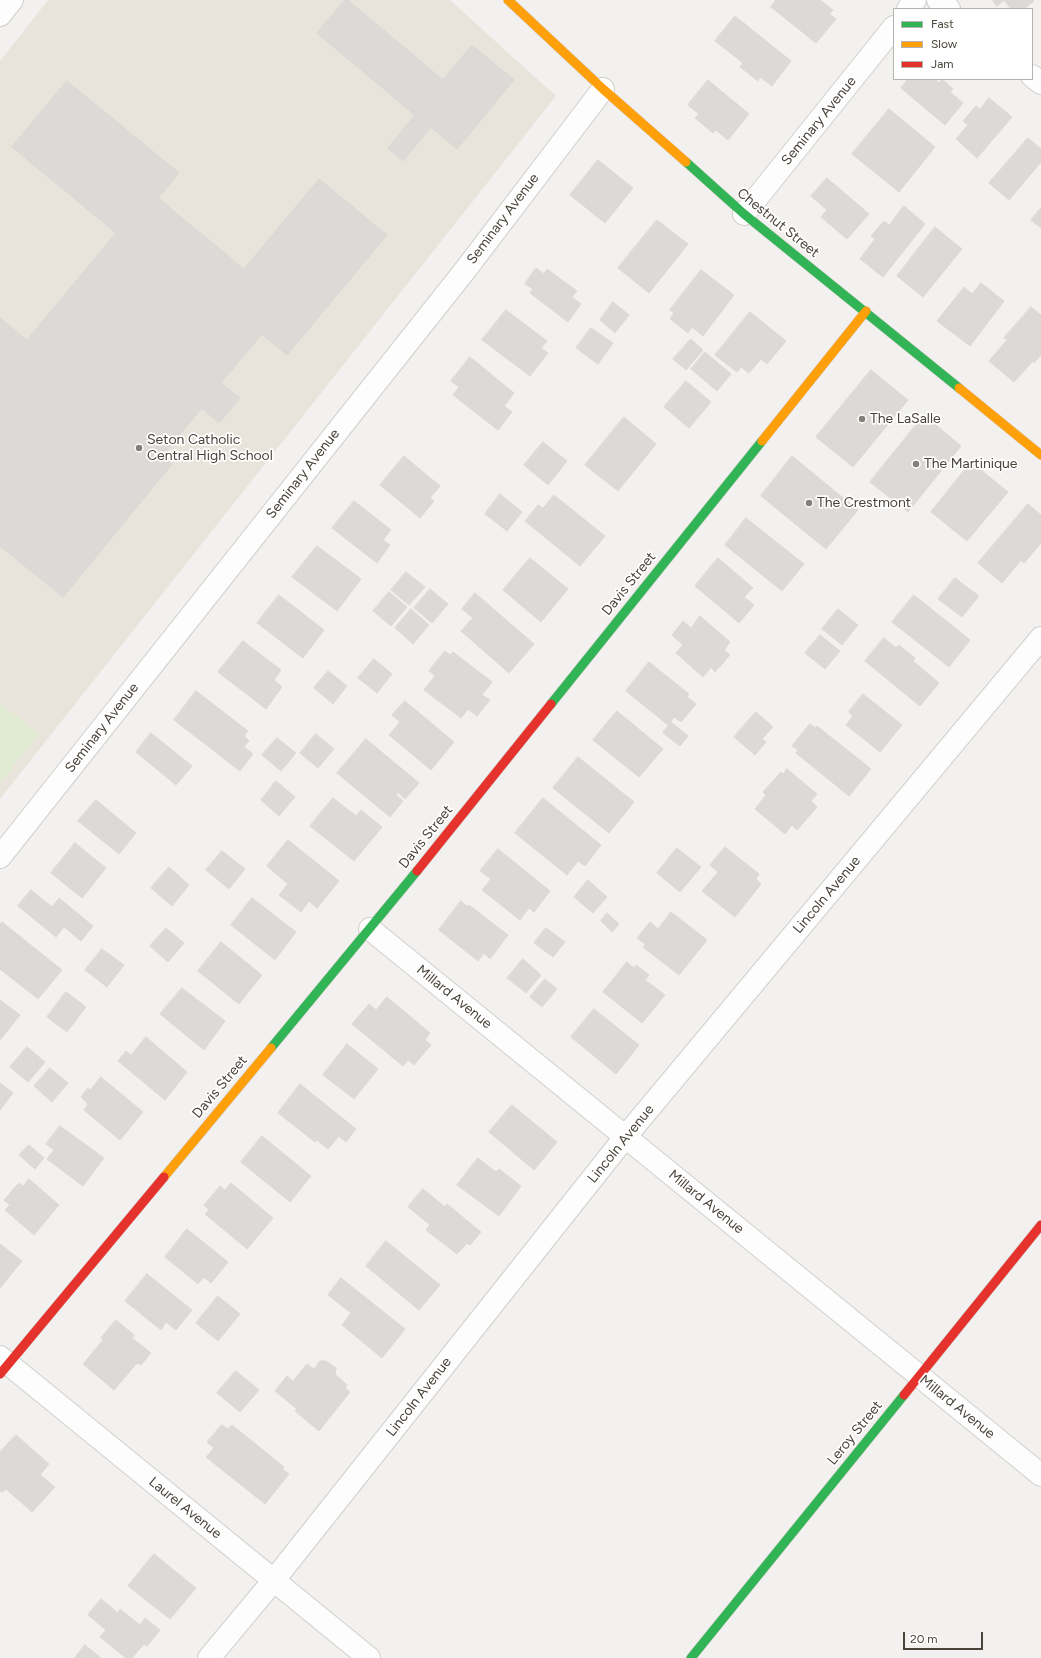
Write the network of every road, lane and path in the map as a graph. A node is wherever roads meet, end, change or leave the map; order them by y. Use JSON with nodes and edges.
{"nodes":[{"id":1,"x":12,"y":0,"type":"edge"},
{"id":2,"x":508,"y":0,"type":"edge"},
{"id":3,"x":915,"y":0,"type":"edge"},
{"id":4,"x":938,"y":0,"type":"edge"},
{"id":5,"x":909,"y":8,"type":"edge"},
{"id":6,"x":948,"y":8,"type":"edge"},
{"id":7,"x":0,"y":15,"type":"edge"},
{"id":8,"x":893,"y":28,"type":"edge"},
{"id":9,"x":1033,"y":77,"type":"edge"},
{"id":10,"x":1041,"y":83,"type":"edge"},
{"id":11,"x":603,"y":88,"type":"junction"},
{"id":12,"x":744,"y":214,"type":"junction"},
{"id":13,"x":866,"y":311,"type":"junction"},
{"id":14,"x":1041,"y":455,"type":"edge"},
{"id":15,"x":1041,"y":638,"type":"edge"},
{"id":16,"x":0,"y":857,"type":"edge"},
{"id":17,"x":370,"y":929,"type":"junction"},
{"id":18,"x":626,"y":1136,"type":"junction"},
{"id":19,"x":1041,"y":1226,"type":"edge"},
{"id":20,"x":3,"y":1365,"type":"edge"},
{"id":21,"x":919,"y":1376,"type":"junction"},
{"id":22,"x":1041,"y":1475,"type":"edge"},
{"id":23,"x":274,"y":1580,"type":"junction"},
{"id":24,"x":209,"y":1658,"type":"edge"},
{"id":25,"x":369,"y":1658,"type":"edge"},
{"id":26,"x":691,"y":1658,"type":"edge"}],
"edges":[{"from":1,"to":7,"type":"street"},
{"from":2,"to":11,"type":"street","name":"Chestnut Street"},
{"from":3,"to":5,"type":"street"},
{"from":4,"to":6,"type":"street"},
{"from":8,"to":12,"type":"street","name":"Seminary Avenue"},
{"from":9,"to":10,"type":"street"},
{"from":11,"to":12,"type":"street","name":"Chestnut Street"},
{"from":11,"to":16,"type":"street","name":"Seminary Avenue"},
{"from":12,"to":13,"type":"street","name":"Chestnut Street"},
{"from":13,"to":14,"type":"street","name":"Chestnut Street"},
{"from":13,"to":17,"type":"street","name":"Davis Street"},
{"from":15,"to":18,"type":"street","name":"Lincoln Avenue"},
{"from":17,"to":18,"type":"street","name":"Millard Avenue"},
{"from":17,"to":20,"type":"street","name":"Davis Street"},
{"from":18,"to":21,"type":"street","name":"Millard Avenue"},
{"from":18,"to":23,"type":"street","name":"Lincoln Avenue"},
{"from":19,"to":21,"type":"street","name":"Leroy Street"},
{"from":20,"to":23,"type":"street","name":"Laurel Avenue"},
{"from":21,"to":22,"type":"street","name":"Millard Avenue"},
{"from":21,"to":26,"type":"street","name":"Leroy Street"},
{"from":23,"to":24,"type":"street","name":"Lincoln Avenue"},
{"from":23,"to":25,"type":"street","name":"Laurel Avenue"}]}
